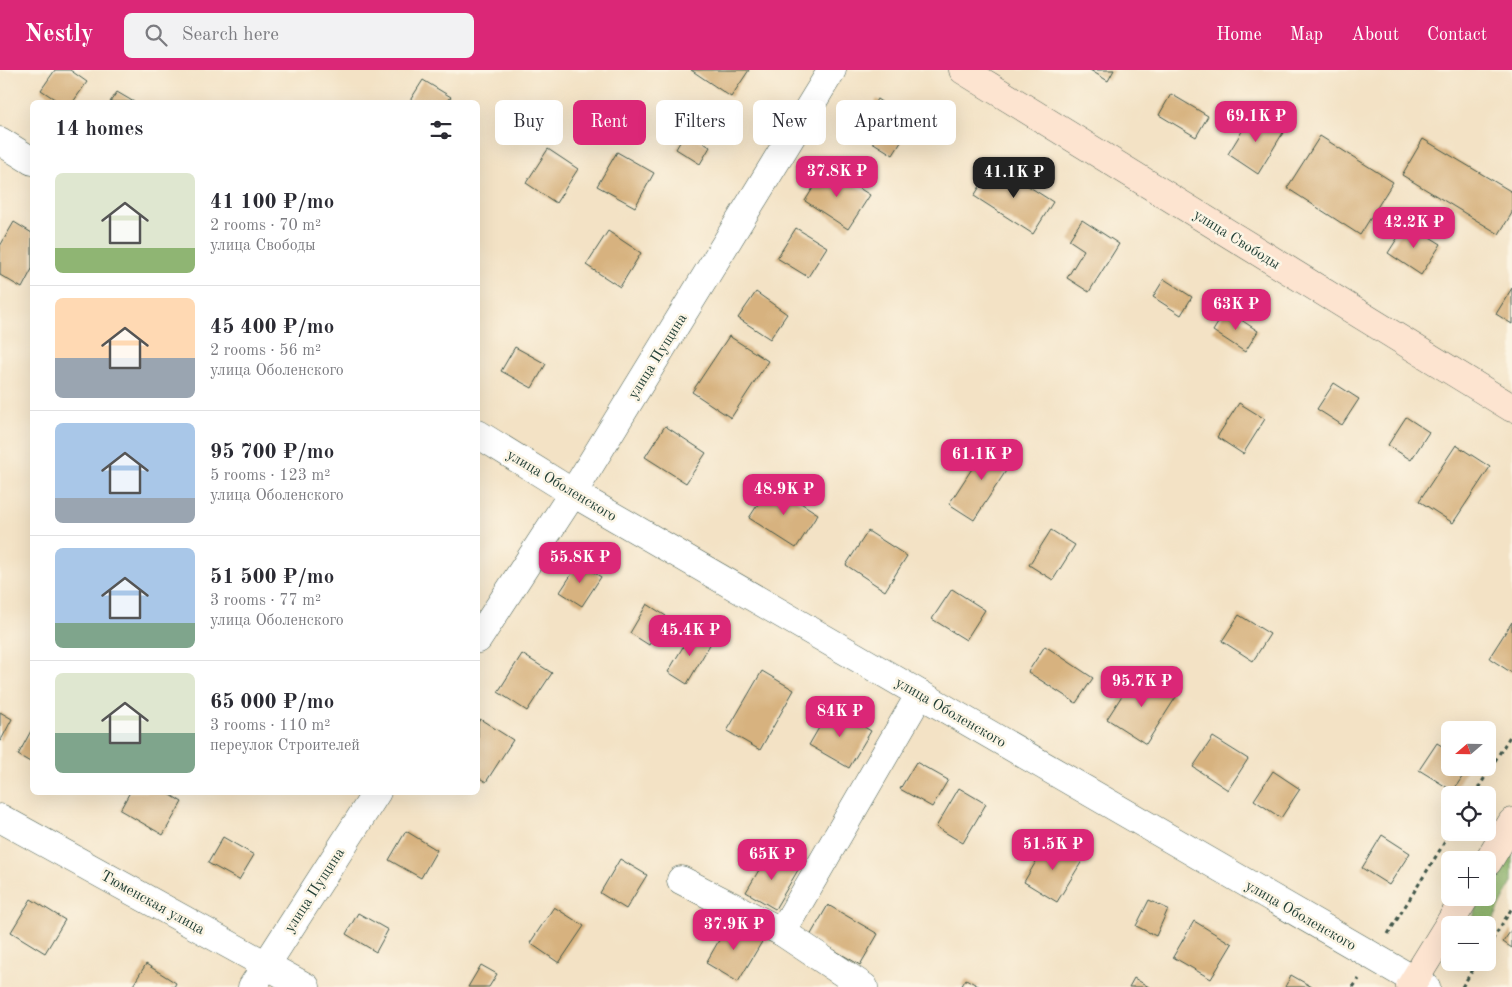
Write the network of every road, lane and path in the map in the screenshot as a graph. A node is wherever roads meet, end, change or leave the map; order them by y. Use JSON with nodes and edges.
{"nodes":[{"id":1,"x":832,"y":70,"type":"edge"},
{"id":2,"x":962,"y":70,"type":"edge"},
{"id":3,"x":0,"y":141,"type":"edge"},
{"id":4,"x":30,"y":160,"type":"edge"},
{"id":5,"x":1512,"y":408,"type":"edge"},
{"id":6,"x":480,"y":435,"type":"edge"},
{"id":7,"x":573,"y":493,"type":"junction"},
{"id":8,"x":480,"y":636,"type":"edge"},
{"id":9,"x":920,"y":694,"type":"junction"},
{"id":10,"x":1512,"y":734,"type":"edge"},
{"id":11,"x":1480,"y":786,"type":"edge"},
{"id":12,"x":376,"y":795,"type":"edge"},
{"id":13,"x":0,"y":818,"type":"edge"},
{"id":14,"x":1512,"y":822,"type":"edge"},
{"id":15,"x":1445,"y":841,"type":"edge"},
{"id":16,"x":1495,"y":851,"type":"edge"},
{"id":17,"x":682,"y":880,"type":"dead end"},
{"id":18,"x":1460,"y":906,"type":"edge"},
{"id":19,"x":1512,"y":908,"type":"edge"},
{"id":20,"x":782,"y":932,"type":"junction"},
{"id":21,"x":1496,"y":934,"type":"edge"},
{"id":22,"x":1374,"y":957,"type":"junction"},
{"id":23,"x":266,"y":964,"type":"junction"},
{"id":24,"x":1472,"y":971,"type":"edge"},
{"id":25,"x":1416,"y":985,"type":"edge"},
{"id":26,"x":252,"y":987,"type":"edge"},
{"id":27,"x":306,"y":987,"type":"edge"},
{"id":28,"x":864,"y":987,"type":"edge"},
{"id":29,"x":1462,"y":987,"type":"edge"}],
"edges":[{"from":1,"to":7,"type":"street","name":"улица Пущина"},
{"from":2,"to":5,"type":"street","name":"улица Свободы"},
{"from":3,"to":4,"type":"street"},
{"from":6,"to":7,"type":"street","name":"улица Оболенского"},
{"from":7,"to":8,"type":"street","name":"улица Пущина"},
{"from":7,"to":9,"type":"street","name":"улица Оболенского"},
{"from":9,"to":20,"type":"street"},
{"from":9,"to":22,"type":"street","name":"улица Оболенского"},
{"from":10,"to":11,"type":"path"},
{"from":12,"to":23,"type":"street","name":"улица Пущина"},
{"from":13,"to":23,"type":"street","name":"Тюменская улица"},
{"from":14,"to":16,"type":"street"},
{"from":15,"to":22,"type":"path"},
{"from":17,"to":20,"type":"street"},
{"from":18,"to":25,"type":"street"},
{"from":19,"to":21,"type":"path"},
{"from":20,"to":28,"type":"street"},
{"from":22,"to":25,"type":"street","name":"улица Оболенского"},
{"from":23,"to":26,"type":"street","name":"улица Пущина"},
{"from":23,"to":27,"type":"street","name":"Тюменская улица"},
{"from":24,"to":29,"type":"path"}]}
